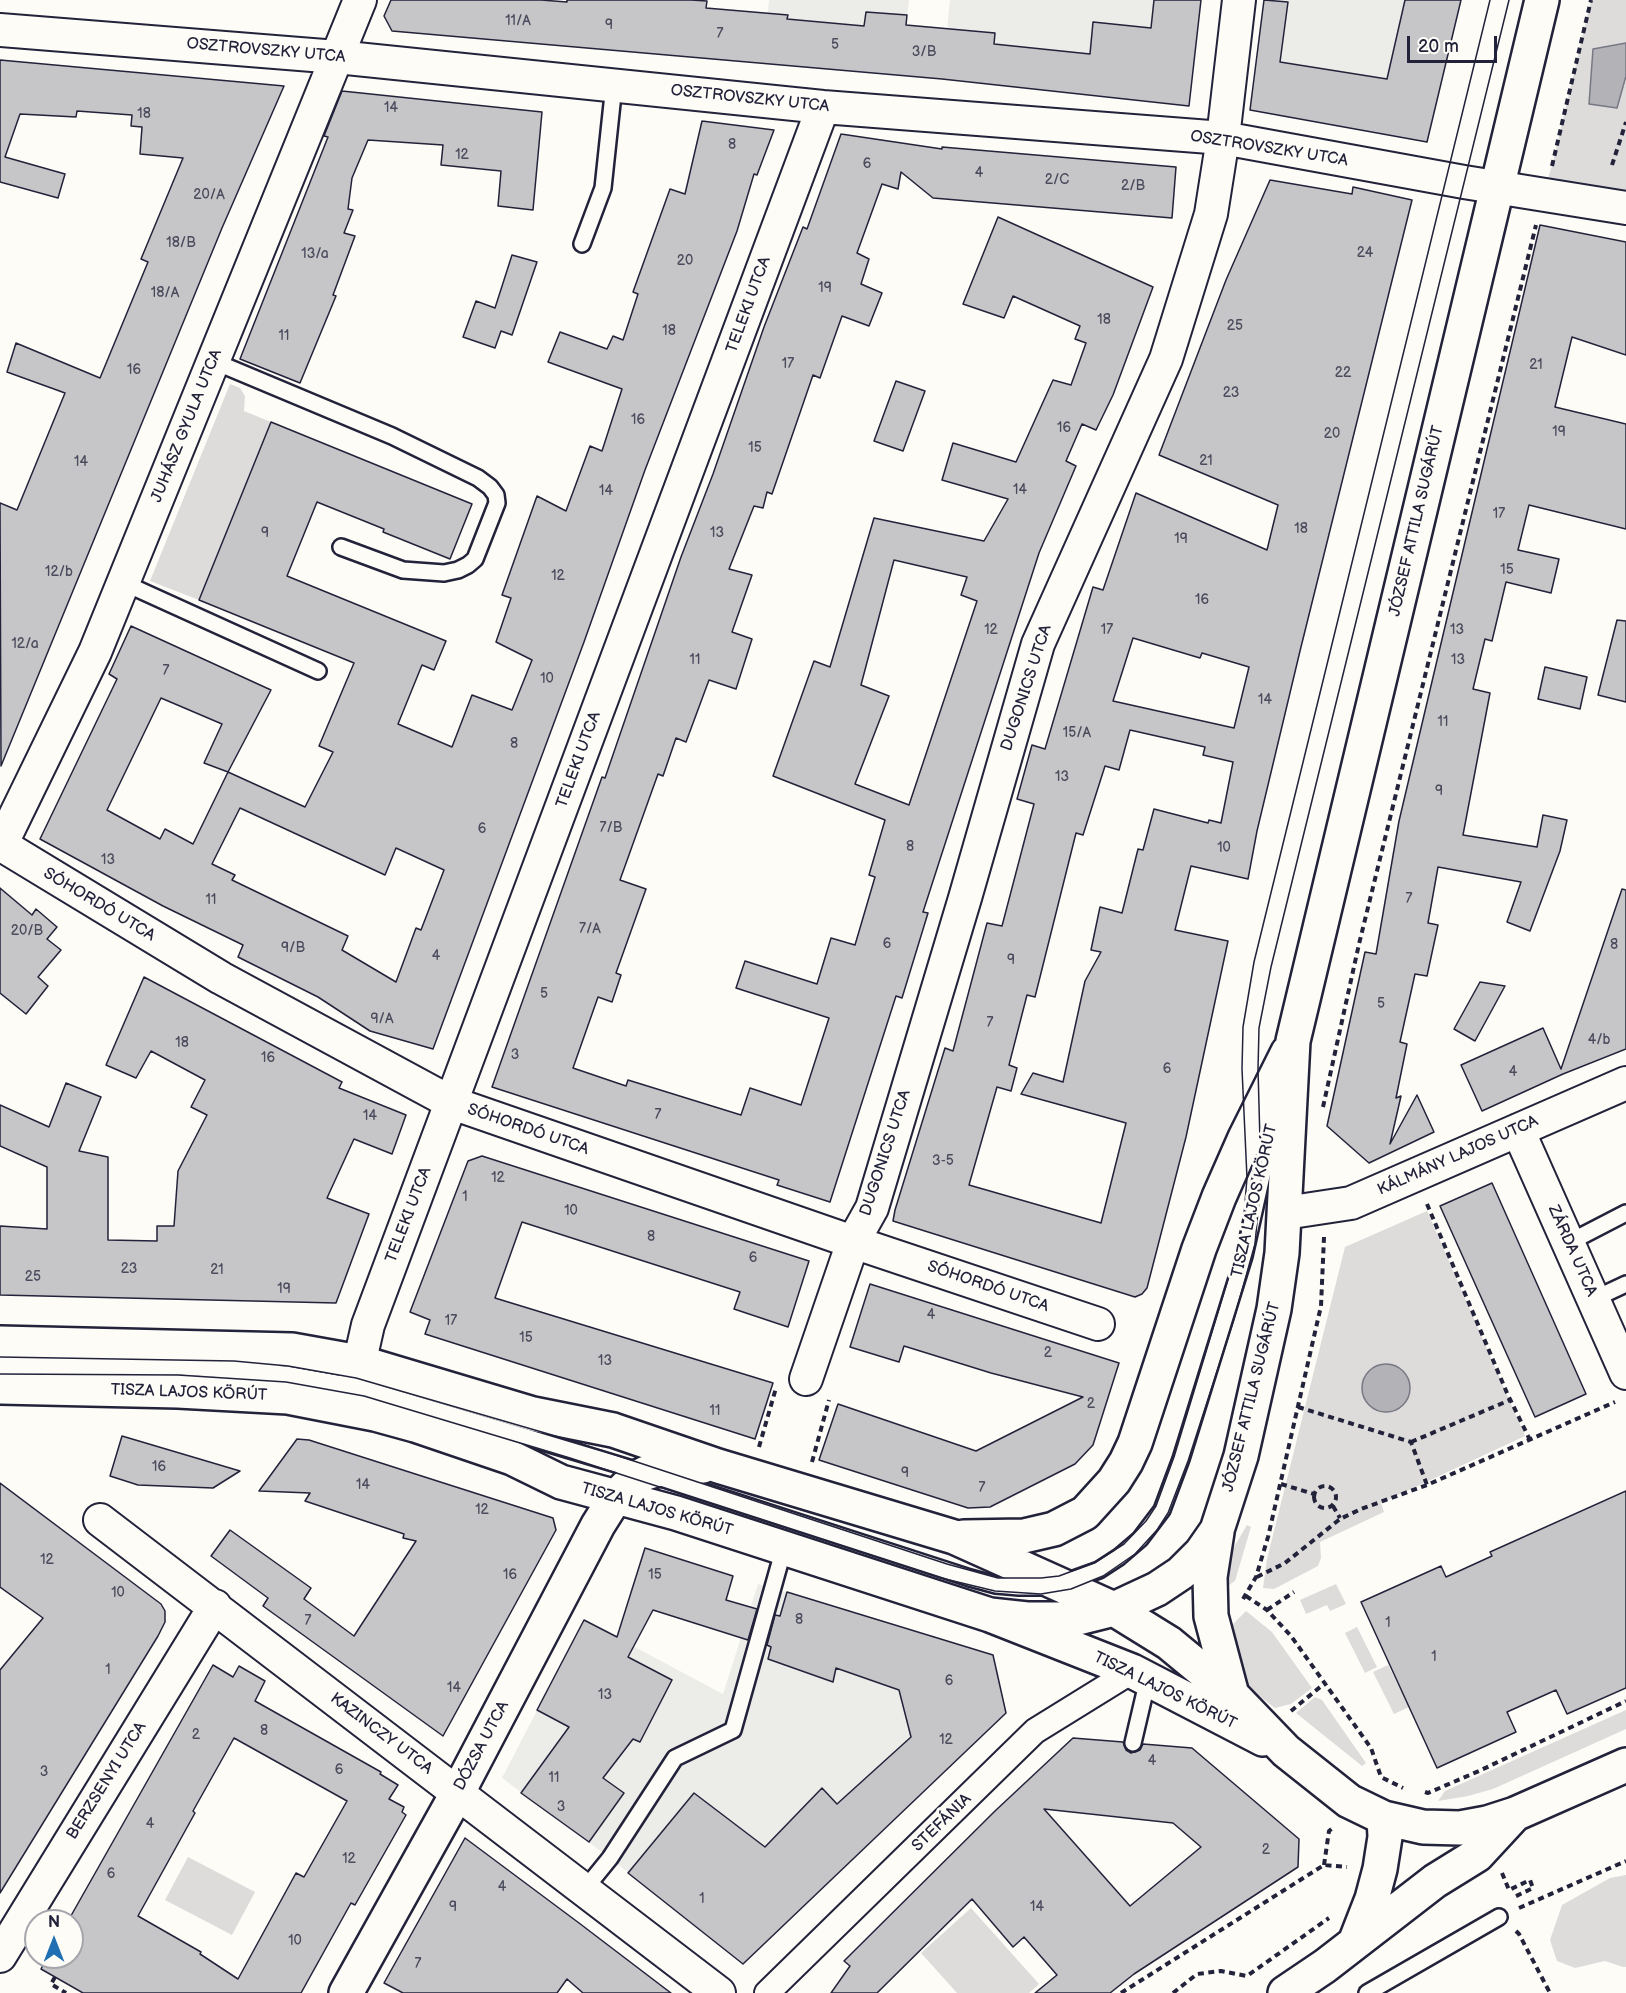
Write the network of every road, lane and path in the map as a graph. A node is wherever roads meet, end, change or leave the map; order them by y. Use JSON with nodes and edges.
{"nodes":[{"id":1,"x":360,"y":0,"type":"edge"},
{"id":2,"x":1239,"y":0,"type":"edge"},
{"id":3,"x":1542,"y":0,"type":"edge"},
{"id":4,"x":1591,"y":0,"type":"edge"},
{"id":5,"x":0,"y":30,"type":"edge"},
{"id":6,"x":337,"y":57,"type":"junction"},
{"id":7,"x":614,"y":85,"type":"junction"},
{"id":8,"x":823,"y":107,"type":"junction"},
{"id":9,"x":1626,"y":124,"type":"edge"},
{"id":10,"x":1223,"y":138,"type":"junction"},
{"id":11,"x":1612,"y":165,"type":"dead end"},
{"id":12,"x":1497,"y":188,"type":"junction"},
{"id":13,"x":1543,"y":195,"type":"junction"},
{"id":14,"x":1626,"y":208,"type":"edge"},
{"id":15,"x":582,"y":244,"type":"dead end"},
{"id":16,"x":213,"y":361,"type":"junction"},
{"id":17,"x":341,"y":547,"type":"dead end"},
{"id":18,"x":123,"y":583,"type":"junction"},
{"id":19,"x":318,"y":671,"type":"dead end"},
{"id":20,"x":0,"y":845,"type":"edge"},
{"id":21,"x":1293,"y":1041,"type":"junction"},
{"id":22,"x":1626,"y":1083,"type":"edge"},
{"id":23,"x":452,"y":1103,"type":"junction"},
{"id":24,"x":1323,"y":1108,"type":"dead end"},
{"id":25,"x":1518,"y":1130,"type":"junction"},
{"id":26,"x":1415,"y":1175,"type":"junction"},
{"id":27,"x":1324,"y":1208,"type":"junction"},
{"id":28,"x":1285,"y":1213,"type":"junction"},
{"id":29,"x":1626,"y":1213,"type":"edge"},
{"id":30,"x":853,"y":1242,"type":"junction"},
{"id":31,"x":1568,"y":1243,"type":"junction"},
{"id":32,"x":1626,"y":1284,"type":"edge"},
{"id":33,"x":1593,"y":1299,"type":"junction"},
{"id":34,"x":1098,"y":1324,"type":"dead end"},
{"id":35,"x":0,"y":1343,"type":"edge"},
{"id":36,"x":0,"y":1365,"type":"edge"},
{"id":37,"x":792,"y":1381,"type":"joint"},
{"id":38,"x":0,"y":1387,"type":"edge"},
{"id":39,"x":1621,"y":1387,"type":"edge"},
{"id":40,"x":364,"y":1388,"type":"junction"},
{"id":41,"x":830,"y":1398,"type":"dead end"},
{"id":42,"x":1510,"y":1400,"type":"junction"},
{"id":43,"x":1298,"y":1407,"type":"junction"},
{"id":44,"x":1530,"y":1440,"type":"junction"},
{"id":45,"x":1411,"y":1442,"type":"junction"},
{"id":46,"x":759,"y":1447,"type":"dead end"},
{"id":47,"x":811,"y":1464,"type":"dead end"},
{"id":48,"x":718,"y":1466,"type":"junction"},
{"id":49,"x":646,"y":1473,"type":"junction"},
{"id":50,"x":1281,"y":1484,"type":"junction"},
{"id":51,"x":1427,"y":1485,"type":"junction"},
{"id":52,"x":1314,"y":1494,"type":"junction"},
{"id":53,"x":615,"y":1498,"type":"junction"},
{"id":54,"x":1333,"y":1506,"type":"junction"},
{"id":55,"x":1085,"y":1513,"type":"junction"},
{"id":56,"x":1340,"y":1519,"type":"junction"},
{"id":57,"x":100,"y":1520,"type":"dead end"},
{"id":58,"x":1217,"y":1530,"type":"junction"},
{"id":59,"x":954,"y":1537,"type":"junction"},
{"id":60,"x":784,"y":1548,"type":"junction"},
{"id":61,"x":1256,"y":1577,"type":"junction"},
{"id":62,"x":1060,"y":1584,"type":"junction"},
{"id":63,"x":1294,"y":1592,"type":"dead end"},
{"id":64,"x":1246,"y":1596,"type":"junction"},
{"id":65,"x":215,"y":1606,"type":"junction"},
{"id":66,"x":1114,"y":1609,"type":"junction"},
{"id":67,"x":1267,"y":1610,"type":"junction"},
{"id":68,"x":990,"y":1615,"type":"junction"},
{"id":69,"x":1211,"y":1616,"type":"junction"},
{"id":70,"x":1074,"y":1619,"type":"junction"},
{"id":71,"x":1130,"y":1670,"type":"junction"},
{"id":72,"x":1325,"y":1683,"type":"junction"},
{"id":73,"x":1232,"y":1695,"type":"junction"},
{"id":74,"x":1626,"y":1701,"type":"edge"},
{"id":75,"x":1287,"y":1714,"type":"dead end"},
{"id":76,"x":1133,"y":1743,"type":"dead end"},
{"id":77,"x":1286,"y":1750,"type":"junction"},
{"id":78,"x":1626,"y":1765,"type":"edge"},
{"id":79,"x":1407,"y":1789,"type":"dead end"},
{"id":80,"x":1418,"y":1791,"type":"dead end"},
{"id":81,"x":458,"y":1792,"type":"junction"},
{"id":82,"x":1515,"y":1814,"type":"junction"},
{"id":83,"x":1384,"y":1818,"type":"junction"},
{"id":84,"x":1337,"y":1825,"type":"dead end"},
{"id":85,"x":1626,"y":1860,"type":"edge"},
{"id":86,"x":1324,"y":1865,"type":"junction"},
{"id":87,"x":1499,"y":1865,"type":"dead end"},
{"id":88,"x":1346,"y":1874,"type":"dead end"},
{"id":89,"x":584,"y":1890,"type":"junction"},
{"id":90,"x":1504,"y":1902,"type":"dead end"},
{"id":91,"x":1334,"y":1912,"type":"dead end"},
{"id":92,"x":1499,"y":1917,"type":"joint"},
{"id":93,"x":1519,"y":1934,"type":"dead end"},
{"id":94,"x":1356,"y":1940,"type":"junction"},
{"id":95,"x":0,"y":1956,"type":"edge"},
{"id":96,"x":55,"y":1977,"type":"dead end"},
{"id":97,"x":66,"y":1993,"type":"edge"},
{"id":98,"x":346,"y":1993,"type":"edge"},
{"id":99,"x":719,"y":1993,"type":"edge"},
{"id":100,"x":767,"y":1993,"type":"edge"},
{"id":101,"x":1121,"y":1993,"type":"edge"},
{"id":102,"x":1173,"y":1993,"type":"edge"},
{"id":103,"x":1286,"y":1993,"type":"edge"},
{"id":104,"x":1367,"y":1993,"type":"edge"},
{"id":105,"x":1550,"y":1993,"type":"edge"}],
"edges":[{"from":1,"to":6,"type":"street","name":"JUHÁSZ GYULA UTCA"},
{"from":2,"to":10,"type":"street","name":"DUGONICS UTCA"},
{"from":3,"to":12,"type":"street","name":"JÓZSEF ATTILA SUGÁRÚT"},
{"from":4,"to":13,"type":"path"},
{"from":5,"to":6,"type":"street","name":"OSZTROVSZKY UTCA"},
{"from":6,"to":7,"type":"street","name":"OSZTROVSZKY UTCA"},
{"from":6,"to":16,"type":"street","name":"JUHÁSZ GYULA UTCA"},
{"from":7,"to":8,"type":"street","name":"OSZTROVSZKY UTCA"},
{"from":7,"to":15,"type":"lane"},
{"from":8,"to":10,"type":"street","name":"OSZTROVSZKY UTCA"},
{"from":8,"to":23,"type":"street","name":"TELEKI UTCA"},
{"from":9,"to":11,"type":"path"},
{"from":10,"to":12,"type":"street","name":"OSZTROVSZKY UTCA"},
{"from":10,"to":30,"type":"street","name":"DUGONICS UTCA"},
{"from":12,"to":13,"type":"street","name":"OSZTROVSZKY UTCA"},
{"from":12,"to":21,"type":"street","name":"JÓZSEF ATTILA SUGÁRÚT"},
{"from":13,"to":14,"type":"street","name":"OSZTROVSZKY UTCA"},
{"from":13,"to":24,"type":"path"},
{"from":16,"to":17,"type":"lane"},
{"from":16,"to":18,"type":"street","name":"JUHÁSZ GYULA UTCA"},
{"from":18,"to":19,"type":"lane"},
{"from":18,"to":20,"type":"street","name":"JUHÁSZ GYULA UTCA"},
{"from":20,"to":23,"type":"street","name":"SÓHORDÓ UTCA"},
{"from":21,"to":28,"type":"street","name":"JÓZSEF ATTILA SUGÁRÚT"},
{"from":21,"to":55,"type":"street","name":"JÓZSEF ATTILA SUGÁRÚT"},
{"from":21,"to":62,"type":"lane","name":"TISZA LAJOS KÖRÚT"},
{"from":22,"to":25,"type":"street","name":"KÁLMÁNY LAJOS UTCA"},
{"from":23,"to":30,"type":"street","name":"SÓHORDÓ UTCA"},
{"from":23,"to":40,"type":"street","name":"TELEKI UTCA"},
{"from":25,"to":26,"type":"street","name":"KÁLMÁNY LAJOS UTCA"},
{"from":25,"to":31,"type":"street","name":"ZÁRDA UTCA"},
{"from":26,"to":27,"type":"street","name":"KÁLMÁNY LAJOS UTCA"},
{"from":26,"to":42,"type":"path"},
{"from":27,"to":28,"type":"street","name":"KÁLMÁNY LAJOS UTCA"},
{"from":27,"to":43,"type":"path"},
{"from":28,"to":58,"type":"street","name":"JÓZSEF ATTILA SUGÁRÚT"},
{"from":29,"to":31,"type":"lane"},
{"from":30,"to":34,"type":"street","name":"SÓHORDÓ UTCA"},
{"from":30,"to":37,"type":"street","name":"DUGONICS UTCA"},
{"from":31,"to":33,"type":"street","name":"ZÁRDA UTCA"},
{"from":32,"to":33,"type":"lane"},
{"from":33,"to":39,"type":"street","name":"ZÁRDA UTCA"},
{"from":35,"to":40,"type":"street","name":"TISZA LAJOS KÖRÚT"},
{"from":36,"to":40,"type":"lane","name":"TISZA LAJOS KÖRÚT"},
{"from":37,"to":46,"type":"path"},
{"from":38,"to":40,"type":"street","name":"TISZA LAJOS KÖRÚT"},
{"from":39,"to":44,"type":"path"},
{"from":40,"to":48,"type":"street","name":"TISZA LAJOS KÖRÚT"},
{"from":40,"to":49,"type":"lane","name":"TISZA LAJOS KÖRÚT"},
{"from":40,"to":53,"type":"street","name":"TISZA LAJOS KÖRÚT"},
{"from":41,"to":47,"type":"path"},
{"from":42,"to":44,"type":"path"},
{"from":42,"to":45,"type":"path"},
{"from":43,"to":45,"type":"path"},
{"from":43,"to":50,"type":"path"},
{"from":44,"to":51,"type":"path"},
{"from":45,"to":51,"type":"path"},
{"from":48,"to":49,"type":"street"},
{"from":48,"to":59,"type":"street","name":"TISZA LAJOS KÖRÚT"},
{"from":49,"to":53,"type":"street","name":"DÓZSA UTCA"},
{"from":49,"to":62,"type":"lane","name":"TISZA LAJOS KÖRÚT"},
{"from":50,"to":52,"type":"path"},
{"from":50,"to":61,"type":"path"},
{"from":51,"to":56,"type":"path"},
{"from":52,"to":54,"type":"path"},
{"from":52,"to":54,"type":"path"},
{"from":53,"to":60,"type":"street","name":"TISZA LAJOS KÖRÚT"},
{"from":53,"to":81,"type":"street","name":"DÓZSA UTCA"},
{"from":54,"to":56,"type":"path"},
{"from":55,"to":59,"type":"street","name":"JÓZSEF ATTILA SUGÁRÚT"},
{"from":55,"to":62,"type":"street"},
{"from":56,"to":61,"type":"path"},
{"from":57,"to":65,"type":"street","name":"KAZINCZY UTCA"},
{"from":58,"to":66,"type":"street","name":"JÓZSEF ATTILA SUGÁRÚT"},
{"from":58,"to":69,"type":"street"},
{"from":59,"to":62,"type":"street","name":"TISZA LAJOS KÖRÚT"},
{"from":60,"to":68,"type":"street","name":"TISZA LAJOS KÖRÚT"},
{"from":60,"to":89,"type":"lane"},
{"from":61,"to":64,"type":"path"},
{"from":62,"to":66,"type":"street","name":"TISZA LAJOS KÖRÚT"},
{"from":62,"to":70,"type":"street"},
{"from":63,"to":67,"type":"path"},
{"from":64,"to":67,"type":"path"},
{"from":64,"to":69,"type":"path"},
{"from":65,"to":81,"type":"street","name":"KAZINCZY UTCA"},
{"from":65,"to":95,"type":"street","name":"BERZSENYI UTCA"},
{"from":66,"to":70,"type":"street","name":"JÓZSEF ATTILA SUGÁRÚT"},
{"from":66,"to":73,"type":"street","name":"TISZA LAJOS KÖRÚT"},
{"from":67,"to":72,"type":"path"},
{"from":68,"to":70,"type":"street","name":"JÓZSEF ATTILA SUGÁRÚT"},
{"from":68,"to":71,"type":"street","name":"TISZA LAJOS KÖRÚT"},
{"from":69,"to":73,"type":"street"},
{"from":70,"to":71,"type":"street"},
{"from":71,"to":76,"type":"lane"},
{"from":71,"to":77,"type":"street","name":"TISZA LAJOS KÖRÚT"},
{"from":71,"to":100,"type":"street","name":"STEFÁNIA"},
{"from":72,"to":75,"type":"path"},
{"from":72,"to":79,"type":"path"},
{"from":73,"to":77,"type":"street","name":"TISZA LAJOS KÖRÚT"},
{"from":74,"to":80,"type":"path"},
{"from":77,"to":83,"type":"street","name":"TISZA LAJOS KÖRÚT"},
{"from":78,"to":82,"type":"street","name":"TISZA LAJOS KÖRÚT"},
{"from":81,"to":89,"type":"street","name":"KAZINCZY UTCA"},
{"from":81,"to":98,"type":"street","name":"DÓZSA UTCA"},
{"from":82,"to":83,"type":"street","name":"TISZA LAJOS KÖRÚT"},
{"from":82,"to":94,"type":"street"},
{"from":83,"to":94,"type":"street"},
{"from":84,"to":86,"type":"path"},
{"from":85,"to":92,"type":"path"},
{"from":86,"to":88,"type":"path"},
{"from":86,"to":101,"type":"path"},
{"from":87,"to":90,"type":"path"},
{"from":89,"to":99,"type":"street","name":"KAZINCZY UTCA"},
{"from":91,"to":102,"type":"path"},
{"from":92,"to":104,"type":"lane"},
{"from":93,"to":105,"type":"path"},
{"from":94,"to":103,"type":"street"},
{"from":96,"to":97,"type":"path"}]}
